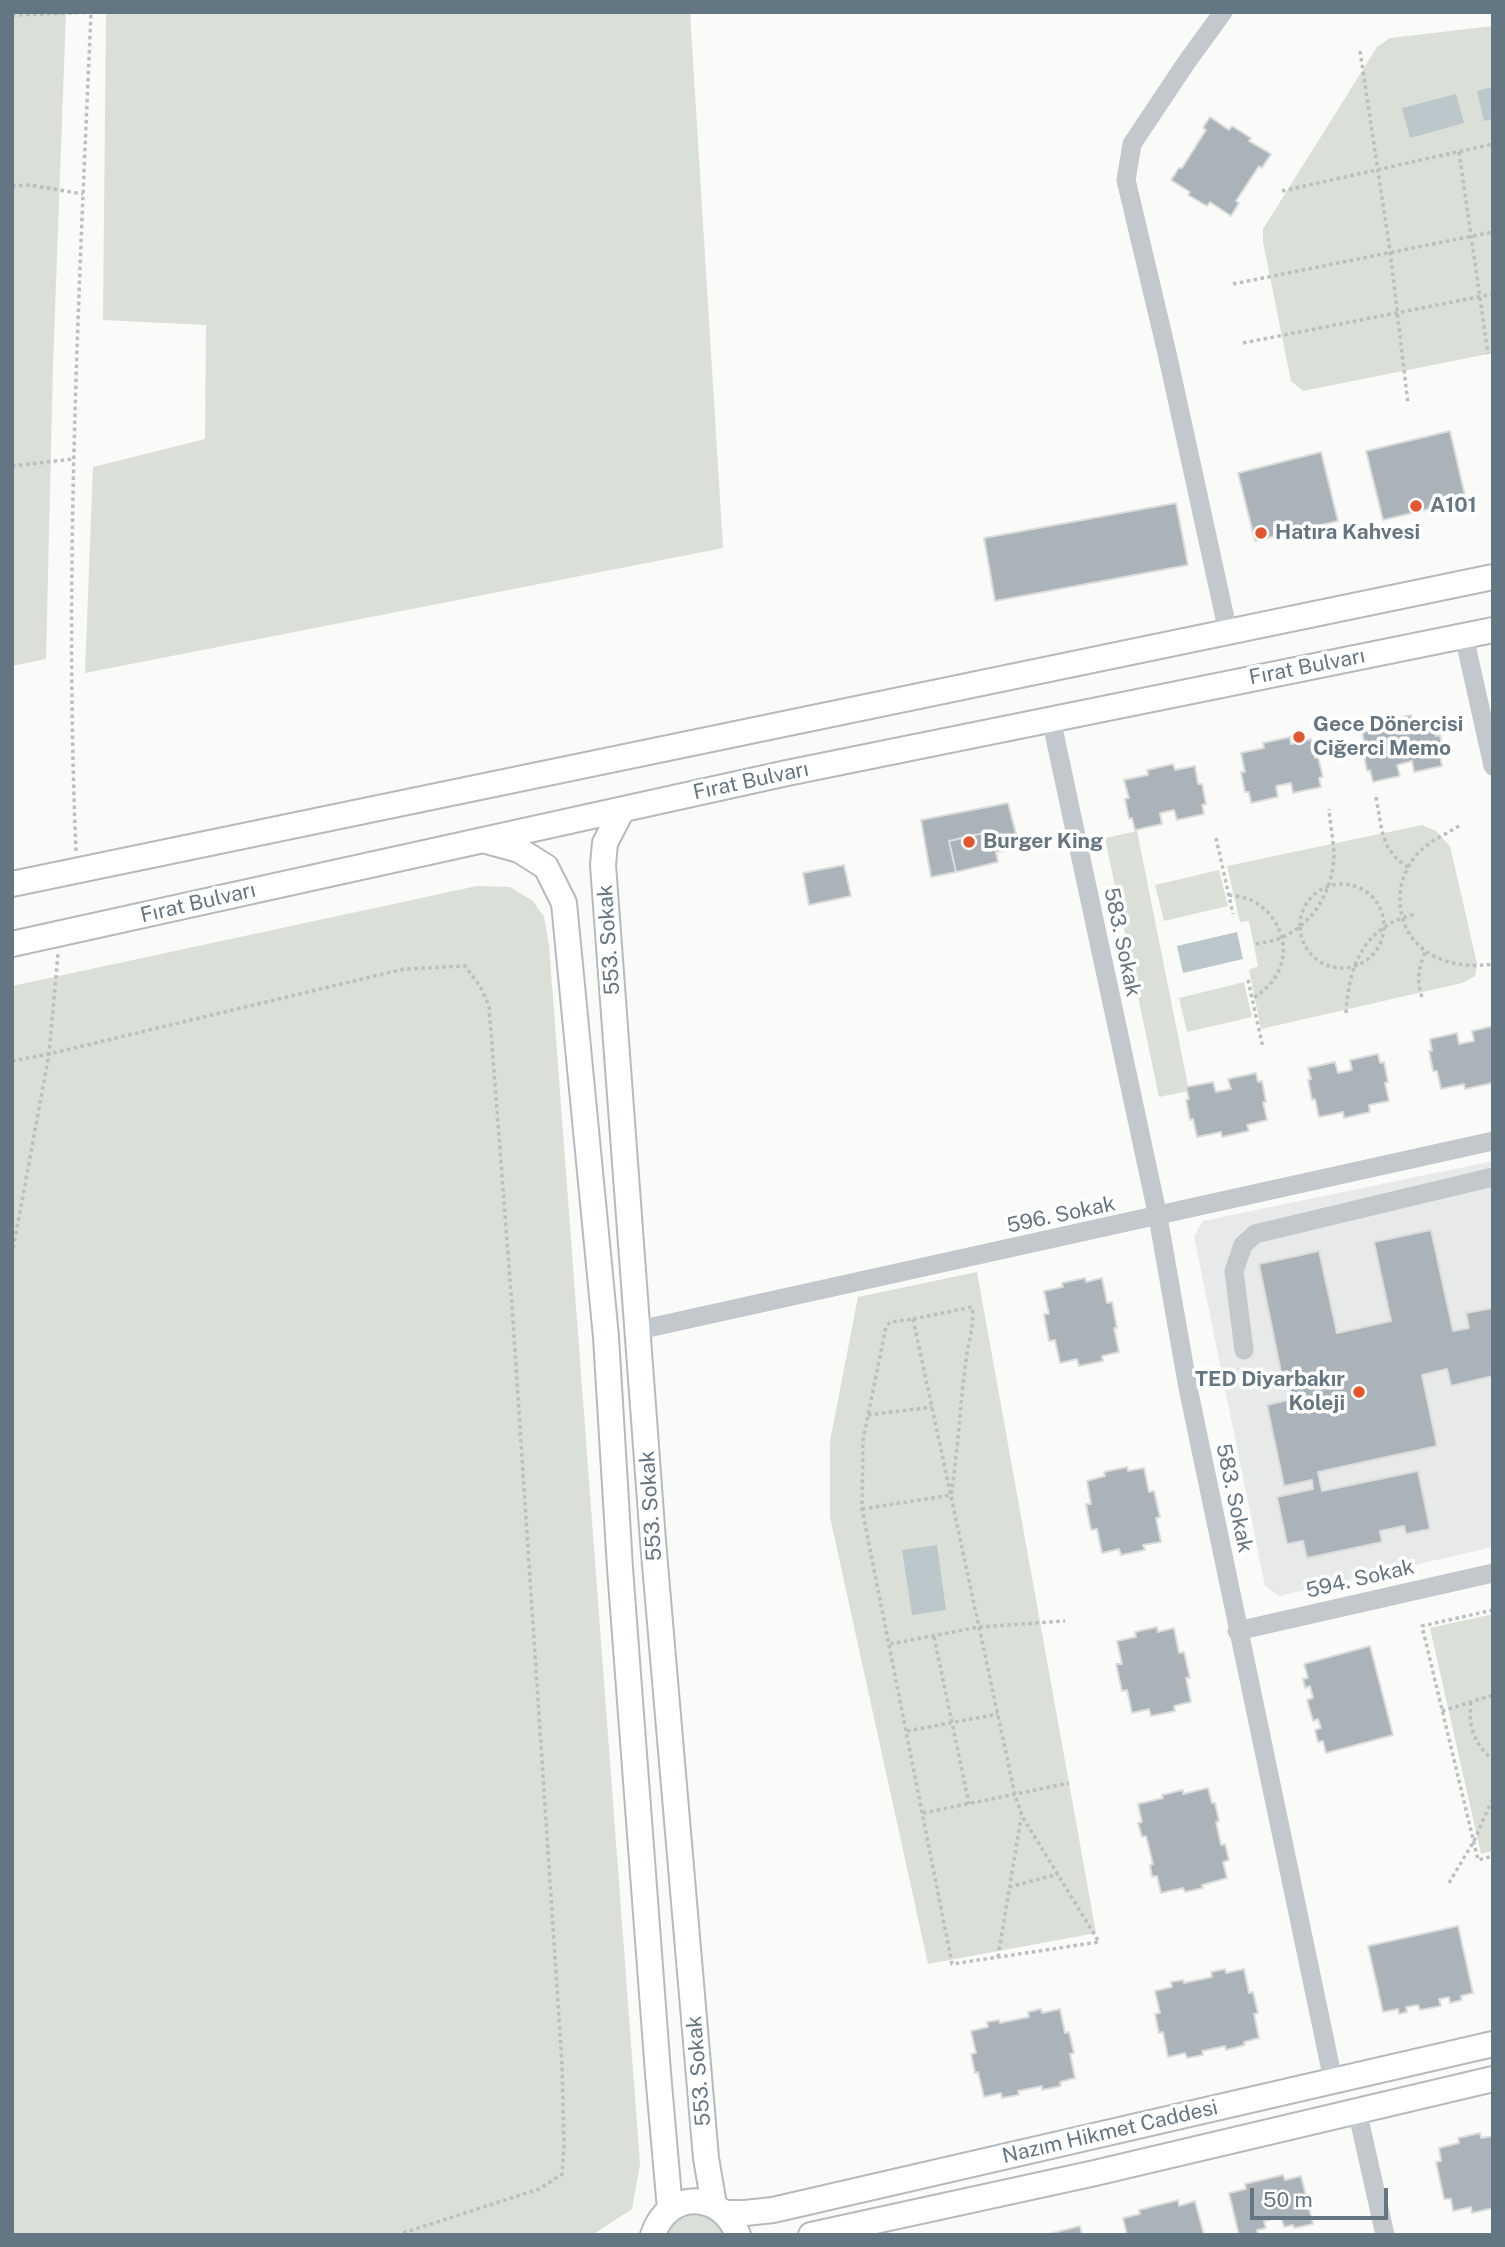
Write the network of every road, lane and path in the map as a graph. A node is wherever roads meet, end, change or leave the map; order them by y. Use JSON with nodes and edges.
{"nodes":[{"id":1,"x":97,"y":12,"type":"edge"},
{"id":2,"x":1223,"y":12,"type":"edge"},
{"id":3,"x":91,"y":13,"type":"edge"},
{"id":4,"x":12,"y":15,"type":"edge"},
{"id":5,"x":1360,"y":51,"type":"dead end"},
{"id":6,"x":1493,"y":144,"type":"edge"},
{"id":7,"x":1459,"y":152,"type":"junction"},
{"id":8,"x":1378,"y":170,"type":"junction"},
{"id":9,"x":12,"y":186,"type":"edge"},
{"id":10,"x":1282,"y":191,"type":"dead end"},
{"id":11,"x":83,"y":194,"type":"junction"},
{"id":12,"x":1493,"y":232,"type":"edge"},
{"id":13,"x":1471,"y":236,"type":"junction"},
{"id":14,"x":1390,"y":251,"type":"junction"},
{"id":15,"x":1233,"y":284,"type":"dead end"},
{"id":16,"x":1493,"y":294,"type":"edge"},
{"id":17,"x":1480,"y":296,"type":"junction"},
{"id":18,"x":1398,"y":314,"type":"junction"},
{"id":19,"x":1243,"y":343,"type":"dead end"},
{"id":20,"x":1488,"y":354,"type":"dead end"},
{"id":21,"x":1408,"y":404,"type":"dead end"},
{"id":22,"x":73,"y":459,"type":"junction"},
{"id":23,"x":12,"y":466,"type":"edge"},
{"id":24,"x":1493,"y":577,"type":"edge"},
{"id":25,"x":1493,"y":630,"type":"edge"},
{"id":26,"x":1228,"y":632,"type":"junction"},
{"id":27,"x":1464,"y":636,"type":"junction"},
{"id":28,"x":1051,"y":719,"type":"junction"},
{"id":29,"x":1493,"y":766,"type":"edge"},
{"id":30,"x":1376,"y":797,"type":"dead end"},
{"id":31,"x":1329,"y":809,"type":"dead end"},
{"id":32,"x":622,"y":810,"type":"junction"},
{"id":33,"x":1459,"y":826,"type":"dead end"},
{"id":34,"x":1216,"y":838,"type":"dead end"},
{"id":35,"x":482,"y":839,"type":"junction"},
{"id":36,"x":1408,"y":867,"type":"junction"},
{"id":37,"x":77,"y":871,"type":"junction"},
{"id":38,"x":12,"y":884,"type":"edge"},
{"id":39,"x":1330,"y":887,"type":"junction"},
{"id":40,"x":1229,"y":895,"type":"junction"},
{"id":41,"x":1233,"y":914,"type":"dead end"},
{"id":42,"x":1416,"y":914,"type":"dead end"},
{"id":43,"x":1402,"y":917,"type":"junction"},
{"id":44,"x":1300,"y":927,"type":"junction"},
{"id":45,"x":1383,"y":927,"type":"junction"},
{"id":46,"x":60,"y":934,"type":"junction"},
{"id":47,"x":1282,"y":937,"type":"junction"},
{"id":48,"x":12,"y":944,"type":"edge"},
{"id":49,"x":1256,"y":944,"type":"dead end"},
{"id":50,"x":1425,"y":951,"type":"junction"},
{"id":51,"x":1493,"y":964,"type":"edge"},
{"id":52,"x":1353,"y":966,"type":"junction"},
{"id":53,"x":1248,"y":980,"type":"dead end"},
{"id":54,"x":1422,"y":997,"type":"dead end"},
{"id":55,"x":1252,"y":999,"type":"junction"},
{"id":56,"x":1346,"y":1013,"type":"dead end"},
{"id":57,"x":1263,"y":1048,"type":"dead end"},
{"id":58,"x":49,"y":1054,"type":"junction"},
{"id":59,"x":12,"y":1060,"type":"edge"},
{"id":60,"x":1493,"y":1141,"type":"edge"},
{"id":61,"x":1493,"y":1177,"type":"edge"},
{"id":62,"x":1158,"y":1217,"type":"junction"},
{"id":63,"x":12,"y":1255,"type":"edge"},
{"id":64,"x":913,"y":1319,"type":"junction"},
{"id":65,"x":639,"y":1330,"type":"junction"},
{"id":66,"x":1244,"y":1350,"type":"dead end"},
{"id":67,"x":932,"y":1407,"type":"junction"},
{"id":68,"x":868,"y":1415,"type":"junction"},
{"id":69,"x":951,"y":1495,"type":"junction"},
{"id":70,"x":862,"y":1509,"type":"junction"},
{"id":71,"x":1493,"y":1573,"type":"edge"},
{"id":72,"x":1493,"y":1610,"type":"edge"},
{"id":73,"x":1065,"y":1621,"type":"dead end"},
{"id":74,"x":979,"y":1626,"type":"junction"},
{"id":75,"x":1237,"y":1630,"type":"junction"},
{"id":76,"x":934,"y":1637,"type":"junction"},
{"id":77,"x":890,"y":1644,"type":"junction"},
{"id":78,"x":1493,"y":1695,"type":"edge"},
{"id":79,"x":1471,"y":1702,"type":"junction"},
{"id":80,"x":1442,"y":1711,"type":"junction"},
{"id":81,"x":998,"y":1714,"type":"junction"},
{"id":82,"x":952,"y":1723,"type":"junction"},
{"id":83,"x":907,"y":1731,"type":"junction"},
{"id":84,"x":1493,"y":1760,"type":"edge"},
{"id":85,"x":1069,"y":1783,"type":"dead end"},
{"id":86,"x":1016,"y":1795,"type":"junction"},
{"id":87,"x":1493,"y":1798,"type":"edge"},
{"id":88,"x":969,"y":1804,"type":"junction"},
{"id":89,"x":923,"y":1813,"type":"junction"},
{"id":90,"x":1022,"y":1815,"type":"junction"},
{"id":91,"x":1474,"y":1841,"type":"junction"},
{"id":92,"x":1493,"y":1856,"type":"edge"},
{"id":93,"x":1058,"y":1874,"type":"junction"},
{"id":94,"x":1449,"y":1883,"type":"dead end"},
{"id":95,"x":1009,"y":1887,"type":"junction"},
{"id":96,"x":998,"y":1957,"type":"junction"},
{"id":97,"x":1493,"y":2044,"type":"edge"},
{"id":98,"x":1493,"y":2079,"type":"edge"},
{"id":99,"x":1334,"y":2080,"type":"junction"},
{"id":100,"x":1357,"y":2110,"type":"junction"},
{"id":101,"x":670,"y":2209,"type":"junction"},
{"id":102,"x":720,"y":2209,"type":"junction"},
{"id":103,"x":652,"y":2234,"type":"edge"},
{"id":104,"x":397,"y":2235,"type":"edge"},
{"id":105,"x":738,"y":2235,"type":"edge"},
{"id":106,"x":811,"y":2235,"type":"edge"},
{"id":107,"x":1385,"y":2235,"type":"edge"}],
"edges":[{"from":1,"to":3,"type":"path"},
{"from":2,"to":26,"type":"street"},
{"from":3,"to":4,"type":"path"},
{"from":3,"to":11,"type":"path"},
{"from":5,"to":8,"type":"path"},
{"from":6,"to":7,"type":"path"},
{"from":7,"to":8,"type":"path"},
{"from":7,"to":13,"type":"path"},
{"from":8,"to":10,"type":"path"},
{"from":8,"to":14,"type":"path"},
{"from":9,"to":11,"type":"path"},
{"from":11,"to":22,"type":"path"},
{"from":12,"to":13,"type":"path"},
{"from":13,"to":14,"type":"path"},
{"from":13,"to":17,"type":"path"},
{"from":14,"to":15,"type":"path"},
{"from":14,"to":18,"type":"path"},
{"from":16,"to":17,"type":"path"},
{"from":17,"to":18,"type":"path"},
{"from":17,"to":20,"type":"path"},
{"from":18,"to":19,"type":"path"},
{"from":18,"to":21,"type":"path"},
{"from":22,"to":23,"type":"path"},
{"from":22,"to":37,"type":"path"},
{"from":24,"to":26,"type":"main road"},
{"from":25,"to":27,"type":"main road","name":"Fırat Bulvarı"},
{"from":26,"to":37,"type":"main road"},
{"from":27,"to":28,"type":"main road","name":"Fırat Bulvarı"},
{"from":27,"to":29,"type":"street"},
{"from":28,"to":32,"type":"main road","name":"Fırat Bulvarı"},
{"from":28,"to":62,"type":"street","name":"583. Sokak"},
{"from":30,"to":36,"type":"path"},
{"from":31,"to":39,"type":"path"},
{"from":32,"to":35,"type":"main road","name":"Fırat Bulvarı"},
{"from":32,"to":65,"type":"main road","name":"553. Sokak"},
{"from":33,"to":36,"type":"path"},
{"from":34,"to":40,"type":"path"},
{"from":35,"to":46,"type":"main road","name":"Fırat Bulvarı"},
{"from":35,"to":101,"type":"main road"},
{"from":36,"to":43,"type":"path"},
{"from":37,"to":38,"type":"main road"},
{"from":39,"to":44,"type":"path"},
{"from":39,"to":44,"type":"path"},
{"from":39,"to":45,"type":"path"},
{"from":40,"to":41,"type":"path"},
{"from":40,"to":47,"type":"path"},
{"from":42,"to":43,"type":"path"},
{"from":43,"to":45,"type":"path"},
{"from":43,"to":50,"type":"path"},
{"from":44,"to":47,"type":"path"},
{"from":44,"to":52,"type":"path"},
{"from":45,"to":52,"type":"path"},
{"from":45,"to":52,"type":"path"},
{"from":46,"to":48,"type":"main road","name":"Fırat Bulvarı"},
{"from":46,"to":58,"type":"path"},
{"from":47,"to":49,"type":"path"},
{"from":47,"to":55,"type":"path"},
{"from":50,"to":51,"type":"path"},
{"from":50,"to":54,"type":"path"},
{"from":52,"to":56,"type":"path"},
{"from":53,"to":55,"type":"path"},
{"from":55,"to":57,"type":"path"},
{"from":58,"to":59,"type":"path"},
{"from":58,"to":63,"type":"path"},
{"from":58,"to":104,"type":"path"},
{"from":60,"to":62,"type":"street","name":"596. Sokak"},
{"from":61,"to":66,"type":"street"},
{"from":62,"to":65,"type":"street","name":"596. Sokak"},
{"from":62,"to":75,"type":"street","name":"583. Sokak"},
{"from":64,"to":67,"type":"path"},
{"from":64,"to":68,"type":"path"},
{"from":64,"to":69,"type":"path"},
{"from":65,"to":102,"type":"main road","name":"553. Sokak"},
{"from":67,"to":68,"type":"path"},
{"from":67,"to":69,"type":"path"},
{"from":68,"to":70,"type":"path"},
{"from":69,"to":70,"type":"path"},
{"from":69,"to":74,"type":"path"},
{"from":70,"to":77,"type":"path"},
{"from":71,"to":75,"type":"street","name":"594. Sokak"},
{"from":72,"to":80,"type":"path"},
{"from":73,"to":74,"type":"path"},
{"from":74,"to":76,"type":"path"},
{"from":74,"to":81,"type":"path"},
{"from":75,"to":99,"type":"street","name":"583. Sokak"},
{"from":76,"to":77,"type":"path"},
{"from":76,"to":82,"type":"path"},
{"from":77,"to":83,"type":"path"},
{"from":78,"to":79,"type":"path"},
{"from":79,"to":80,"type":"path"},
{"from":79,"to":84,"type":"path"},
{"from":80,"to":91,"type":"path"},
{"from":81,"to":82,"type":"path"},
{"from":81,"to":86,"type":"path"},
{"from":82,"to":83,"type":"path"},
{"from":82,"to":88,"type":"path"},
{"from":83,"to":89,"type":"path"},
{"from":85,"to":86,"type":"path"},
{"from":86,"to":88,"type":"path"},
{"from":86,"to":90,"type":"path"},
{"from":87,"to":91,"type":"path"},
{"from":88,"to":89,"type":"path"},
{"from":89,"to":96,"type":"path"},
{"from":90,"to":93,"type":"path"},
{"from":90,"to":95,"type":"path"},
{"from":91,"to":92,"type":"path"},
{"from":91,"to":94,"type":"path"},
{"from":93,"to":95,"type":"path"},
{"from":93,"to":96,"type":"path"},
{"from":95,"to":96,"type":"path"},
{"from":97,"to":99,"type":"main road","name":"Nazım Hikmet Caddesi"},
{"from":98,"to":100,"type":"main road","name":"Nazım Hikmet Caddesi"},
{"from":99,"to":102,"type":"main road","name":"Nazım Hikmet Caddesi"},
{"from":100,"to":106,"type":"main road","name":"Nazım Hikmet Caddesi"},
{"from":100,"to":107,"type":"street"},
{"from":101,"to":102,"type":"main road","name":"Nazım Hikmet Caddesi"},
{"from":101,"to":103,"type":"main road"},
{"from":102,"to":105,"type":"main road"}]}
